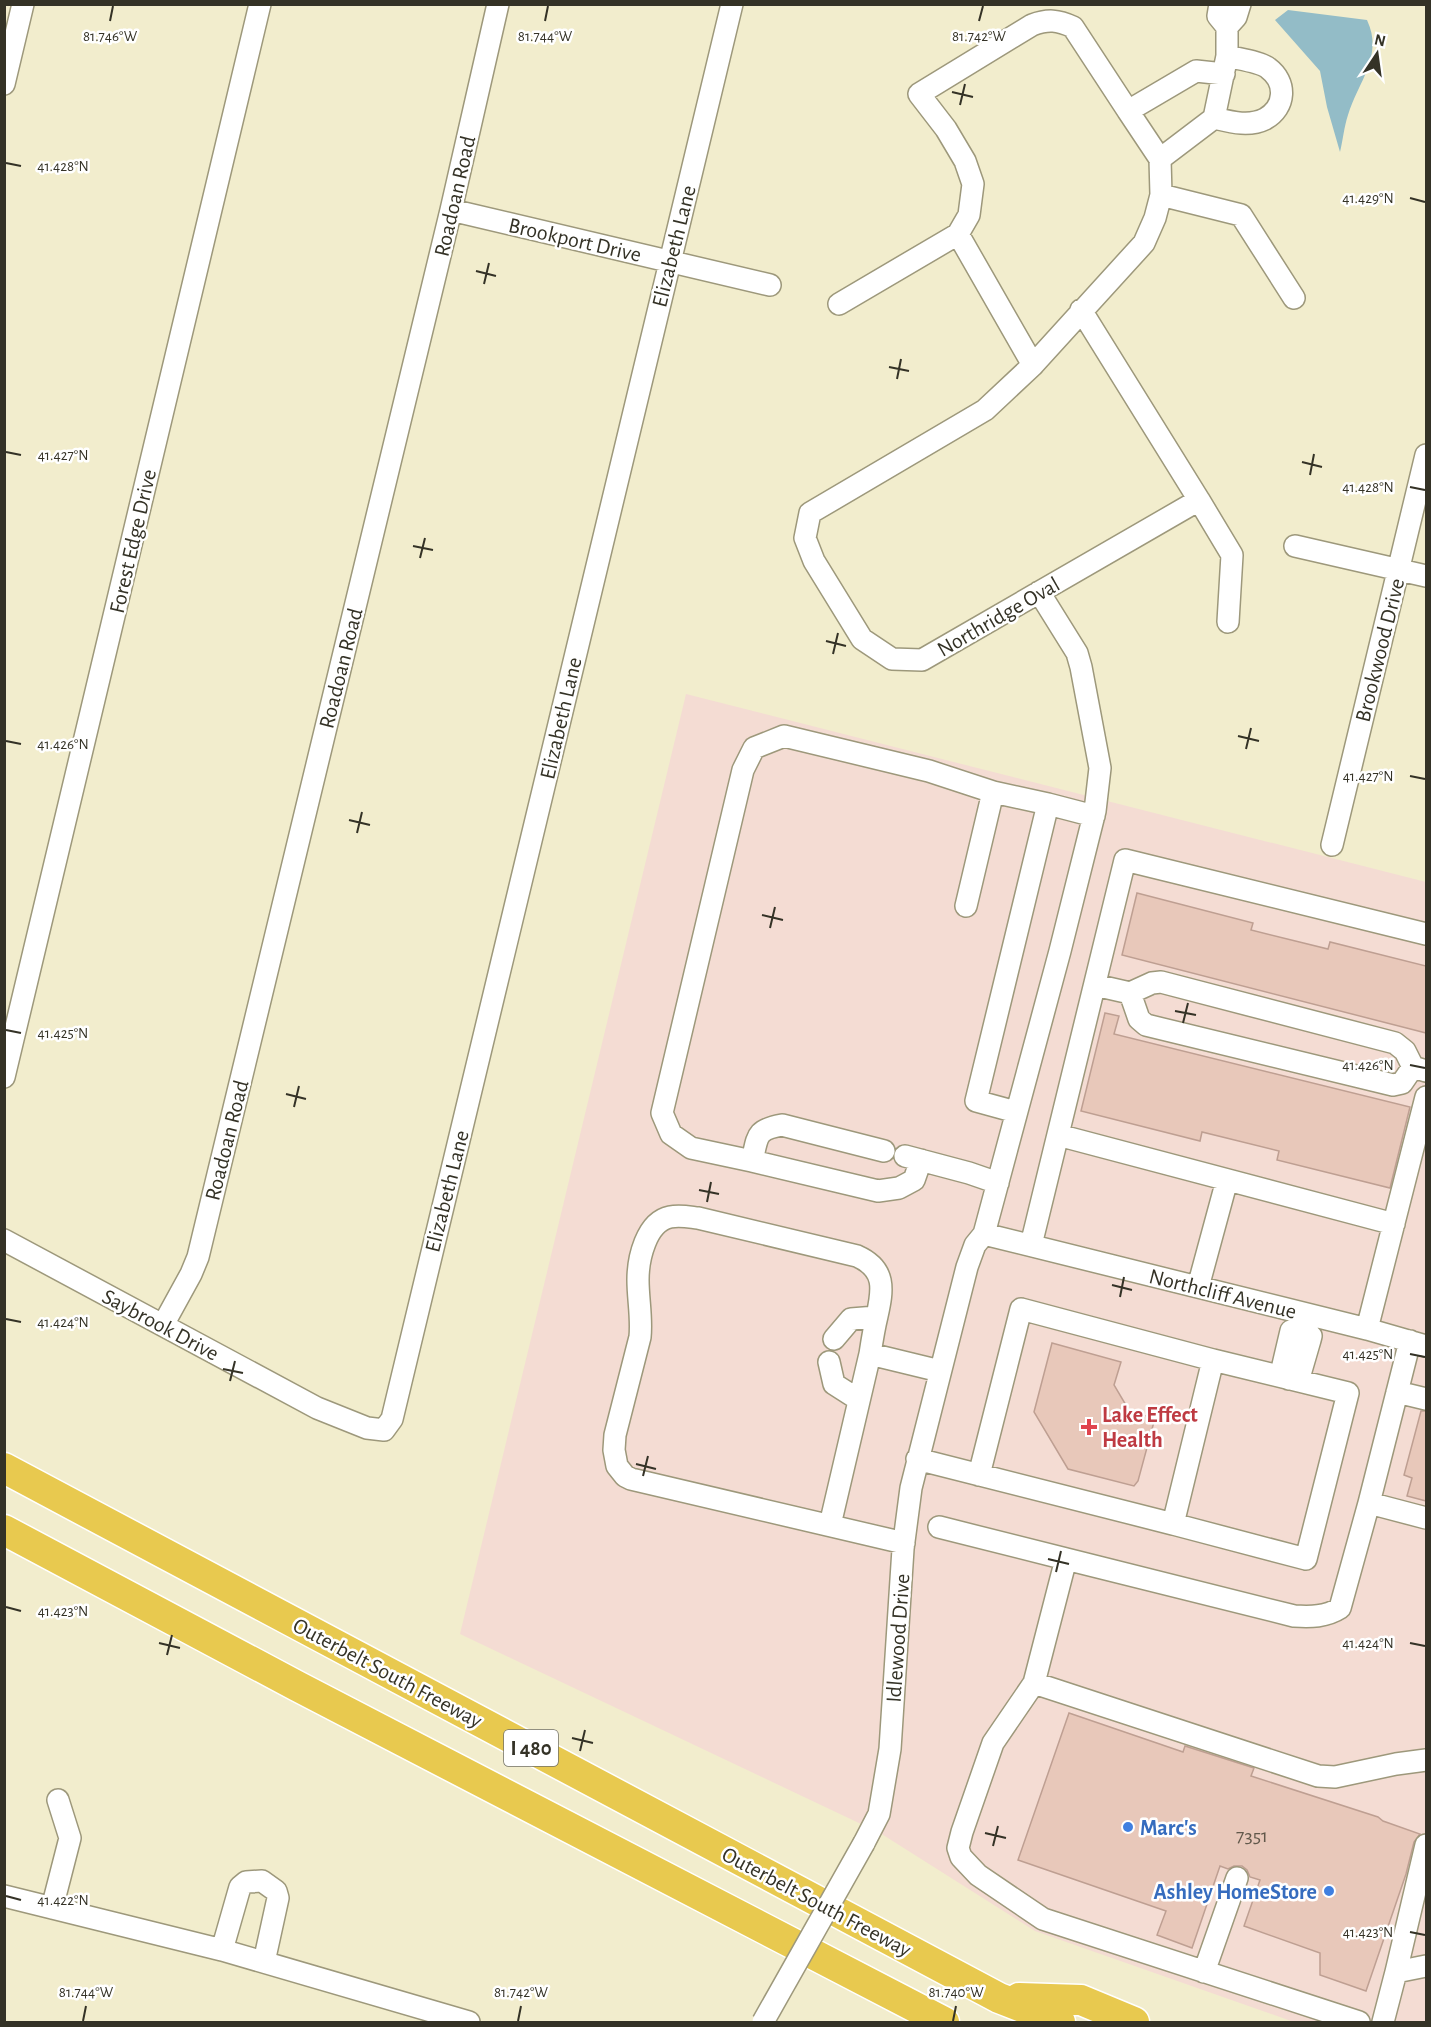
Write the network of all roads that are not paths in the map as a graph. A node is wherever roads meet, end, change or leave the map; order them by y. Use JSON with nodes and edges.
{"nodes":[{"id":1,"x":23,"y":4,"type":"edge"},
{"id":2,"x":260,"y":4,"type":"edge"},
{"id":3,"x":498,"y":4,"type":"edge"},
{"id":4,"x":732,"y":4,"type":"edge"},
{"id":5,"x":1240,"y":4,"type":"edge"},
{"id":6,"x":1047,"y":12,"type":"edge"},
{"id":7,"x":1219,"y":13,"type":"edge"},
{"id":8,"x":1226,"y":65,"type":"junction"},
{"id":9,"x":4,"y":84,"type":"edge"},
{"id":10,"x":1128,"y":111,"type":"junction"},
{"id":11,"x":1214,"y":118,"type":"junction"},
{"id":12,"x":1160,"y":159,"type":"junction"},
{"id":13,"x":1161,"y":195,"type":"junction"},
{"id":14,"x":451,"y":210,"type":"junction"},
{"id":15,"x":958,"y":234,"type":"junction"},
{"id":16,"x":669,"y":261,"type":"junction"},
{"id":17,"x":770,"y":285,"type":"dead end"},
{"id":18,"x":1294,"y":298,"type":"dead end"},
{"id":19,"x":839,"y":303,"type":"dead end"},
{"id":20,"x":1081,"y":310,"type":"junction"},
{"id":21,"x":1033,"y":365,"type":"junction"},
{"id":22,"x":1426,"y":455,"type":"edge"},
{"id":23,"x":1199,"y":500,"type":"junction"},
{"id":24,"x":1295,"y":546,"type":"dead end"},
{"id":25,"x":1398,"y":570,"type":"junction"},
{"id":26,"x":1426,"y":576,"type":"edge"},
{"id":27,"x":1039,"y":592,"type":"junction"},
{"id":28,"x":1228,"y":621,"type":"dead end"},
{"id":29,"x":993,"y":792,"type":"junction"},
{"id":30,"x":1048,"y":804,"type":"junction"},
{"id":31,"x":1094,"y":816,"type":"junction"},
{"id":32,"x":1332,"y":845,"type":"dead end"},
{"id":33,"x":966,"y":906,"type":"dead end"},
{"id":34,"x":1426,"y":934,"type":"edge"},
{"id":35,"x":1095,"y":985,"type":"junction"},
{"id":36,"x":1130,"y":993,"type":"junction"},
{"id":37,"x":1420,"y":1069,"type":"edge"},
{"id":38,"x":4,"y":1077,"type":"edge"},
{"id":39,"x":1426,"y":1097,"type":"edge"},
{"id":40,"x":1016,"y":1112,"type":"junction"},
{"id":41,"x":1058,"y":1136,"type":"junction"},
{"id":42,"x":884,"y":1151,"type":"dead end"},
{"id":43,"x":752,"y":1161,"type":"junction"},
{"id":44,"x":1227,"y":1180,"type":"junction"},
{"id":45,"x":998,"y":1183,"type":"junction"},
{"id":46,"x":1394,"y":1224,"type":"junction"},
{"id":47,"x":984,"y":1234,"type":"junction"},
{"id":48,"x":4,"y":1240,"type":"edge"},
{"id":49,"x":1031,"y":1245,"type":"junction"},
{"id":50,"x":1198,"y":1287,"type":"junction"},
{"id":51,"x":876,"y":1317,"type":"junction"},
{"id":52,"x":1304,"y":1321,"type":"junction"},
{"id":53,"x":163,"y":1325,"type":"junction"},
{"id":54,"x":1367,"y":1329,"type":"junction"},
{"id":55,"x":834,"y":1339,"type":"dead end"},
{"id":56,"x":1418,"y":1344,"type":"edge"},
{"id":57,"x":870,"y":1354,"type":"junction"},
{"id":58,"x":1213,"y":1360,"type":"junction"},
{"id":59,"x":829,"y":1362,"type":"dead end"},
{"id":60,"x":940,"y":1371,"type":"junction"},
{"id":61,"x":1288,"y":1379,"type":"junction"},
{"id":62,"x":1397,"y":1392,"type":"junction"},
{"id":63,"x":1426,"y":1399,"type":"edge"},
{"id":64,"x":859,"y":1400,"type":"junction"},
{"id":65,"x":384,"y":1430,"type":"joint"},
{"id":66,"x":917,"y":1459,"type":"junction"},
{"id":67,"x":4,"y":1468,"type":"edge"},
{"id":68,"x":979,"y":1475,"type":"junction"},
{"id":69,"x":1369,"y":1503,"type":"junction"},
{"id":70,"x":1426,"y":1518,"type":"edge"},
{"id":71,"x":1173,"y":1524,"type":"junction"},
{"id":72,"x":830,"y":1526,"type":"junction"},
{"id":73,"x":939,"y":1527,"type":"dead end"},
{"id":74,"x":4,"y":1530,"type":"edge"},
{"id":75,"x":904,"y":1543,"type":"junction"},
{"id":76,"x":1066,"y":1559,"type":"junction"},
{"id":77,"x":1034,"y":1683,"type":"junction"},
{"id":78,"x":1426,"y":1760,"type":"edge"},
{"id":79,"x":58,"y":1800,"type":"dead end"},
{"id":80,"x":1426,"y":1845,"type":"edge"},
{"id":81,"x":1237,"y":1878,"type":"dead end"},
{"id":82,"x":4,"y":1896,"type":"edge"},
{"id":83,"x":52,"y":1908,"type":"junction"},
{"id":84,"x":222,"y":1950,"type":"junction"},
{"id":85,"x":264,"y":1962,"type":"junction"},
{"id":86,"x":1426,"y":1966,"type":"edge"},
{"id":87,"x":1204,"y":1972,"type":"junction"},
{"id":88,"x":1396,"y":1972,"type":"junction"},
{"id":89,"x":999,"y":1998,"type":"junction"},
{"id":90,"x":469,"y":2022,"type":"edge"},
{"id":91,"x":763,"y":2022,"type":"edge"},
{"id":92,"x":944,"y":2022,"type":"edge"},
{"id":93,"x":1060,"y":2022,"type":"edge"},
{"id":94,"x":1134,"y":2022,"type":"edge"},
{"id":95,"x":1359,"y":2022,"type":"edge"},
{"id":96,"x":1383,"y":2022,"type":"edge"}],
"edges":[{"from":1,"to":9,"type":"street"},
{"from":2,"to":38,"type":"street","name":"Forest Edge Drive"},
{"from":3,"to":14,"type":"street","name":"Roadoan Road"},
{"from":4,"to":16,"type":"street","name":"Elizabeth Lane"},
{"from":5,"to":7,"type":"street"},
{"from":6,"to":10,"type":"street"},
{"from":6,"to":15,"type":"street"},
{"from":7,"to":8,"type":"street"},
{"from":8,"to":10,"type":"street"},
{"from":8,"to":11,"type":"street"},
{"from":8,"to":11,"type":"street"},
{"from":10,"to":12,"type":"street"},
{"from":11,"to":12,"type":"street"},
{"from":12,"to":13,"type":"street","name":"Northridge Oval"},
{"from":13,"to":18,"type":"street"},
{"from":13,"to":20,"type":"street","name":"Northridge Oval"},
{"from":14,"to":16,"type":"street","name":"Brookport Drive"},
{"from":14,"to":53,"type":"street","name":"Roadoan Road"},
{"from":15,"to":19,"type":"street"},
{"from":15,"to":21,"type":"street"},
{"from":16,"to":17,"type":"street","name":"Brookport Drive"},
{"from":16,"to":65,"type":"street","name":"Elizabeth Lane"},
{"from":20,"to":21,"type":"street","name":"Northridge Oval"},
{"from":20,"to":23,"type":"street"},
{"from":21,"to":27,"type":"street","name":"Northridge Oval"},
{"from":22,"to":25,"type":"street","name":"Brookwood Drive"},
{"from":23,"to":27,"type":"street","name":"Northridge Oval"},
{"from":23,"to":28,"type":"street"},
{"from":24,"to":25,"type":"street"},
{"from":25,"to":26,"type":"street"},
{"from":25,"to":32,"type":"street","name":"Brookwood Drive"},
{"from":27,"to":31,"type":"street","name":"Idlewood Drive"},
{"from":29,"to":30,"type":"street"},
{"from":29,"to":33,"type":"street"},
{"from":29,"to":43,"type":"street"},
{"from":30,"to":31,"type":"street"},
{"from":30,"to":40,"type":"street"},
{"from":31,"to":40,"type":"street","name":"Idlewood Drive"},
{"from":34,"to":35,"type":"street"},
{"from":35,"to":36,"type":"street"},
{"from":35,"to":41,"type":"street"},
{"from":36,"to":37,"type":"street"},
{"from":36,"to":37,"type":"street"},
{"from":39,"to":46,"type":"street"},
{"from":40,"to":45,"type":"street","name":"Idlewood Drive"},
{"from":41,"to":44,"type":"street"},
{"from":41,"to":49,"type":"street"},
{"from":42,"to":43,"type":"street"},
{"from":43,"to":45,"type":"street"},
{"from":44,"to":46,"type":"street"},
{"from":44,"to":50,"type":"street"},
{"from":45,"to":47,"type":"street","name":"Idlewood Drive"},
{"from":46,"to":54,"type":"street"},
{"from":47,"to":49,"type":"street","name":"Northcliff Avenue"},
{"from":47,"to":60,"type":"street","name":"Idlewood Drive"},
{"from":48,"to":53,"type":"street","name":"Saybrook Drive"},
{"from":49,"to":50,"type":"street","name":"Northcliff Avenue"},
{"from":50,"to":52,"type":"street","name":"Northcliff Avenue"},
{"from":51,"to":55,"type":"street"},
{"from":51,"to":57,"type":"street"},
{"from":51,"to":72,"type":"street"},
{"from":52,"to":54,"type":"street","name":"Northcliff Avenue"},
{"from":52,"to":61,"type":"street"},
{"from":53,"to":65,"type":"street","name":"Saybrook Drive"},
{"from":54,"to":56,"type":"street","name":"Northcliff Avenue"},
{"from":56,"to":62,"type":"street"},
{"from":57,"to":60,"type":"street"},
{"from":57,"to":64,"type":"street"},
{"from":58,"to":61,"type":"street"},
{"from":58,"to":68,"type":"street"},
{"from":58,"to":71,"type":"street"},
{"from":59,"to":64,"type":"street"},
{"from":60,"to":66,"type":"street","name":"Idlewood Drive"},
{"from":61,"to":71,"type":"street"},
{"from":62,"to":63,"type":"street"},
{"from":62,"to":69,"type":"street"},
{"from":64,"to":72,"type":"street"},
{"from":66,"to":68,"type":"street"},
{"from":66,"to":75,"type":"street","name":"Idlewood Drive"},
{"from":67,"to":89,"type":"highway","name":"Outerbelt South Freeway","number":"I 480"},
{"from":68,"to":71,"type":"street"},
{"from":69,"to":70,"type":"street"},
{"from":69,"to":76,"type":"street"},
{"from":72,"to":75,"type":"street"},
{"from":73,"to":76,"type":"street"},
{"from":74,"to":92,"type":"highway","number":"I 480"},
{"from":75,"to":91,"type":"street","name":"Idlewood Drive","bridge":true},
{"from":76,"to":77,"type":"street"},
{"from":77,"to":78,"type":"street"},
{"from":77,"to":87,"type":"street"},
{"from":79,"to":83,"type":"street"},
{"from":80,"to":88,"type":"street"},
{"from":81,"to":87,"type":"street"},
{"from":82,"to":83,"type":"street"},
{"from":83,"to":84,"type":"street"},
{"from":84,"to":85,"type":"street"},
{"from":84,"to":85,"type":"street"},
{"from":85,"to":90,"type":"street"},
{"from":86,"to":88,"type":"street"},
{"from":87,"to":95,"type":"street"},
{"from":88,"to":96,"type":"street"},
{"from":89,"to":93,"type":"highway","name":"Outerbelt South Freeway","number":"I 480"},
{"from":89,"to":94,"type":"highway"}]}
